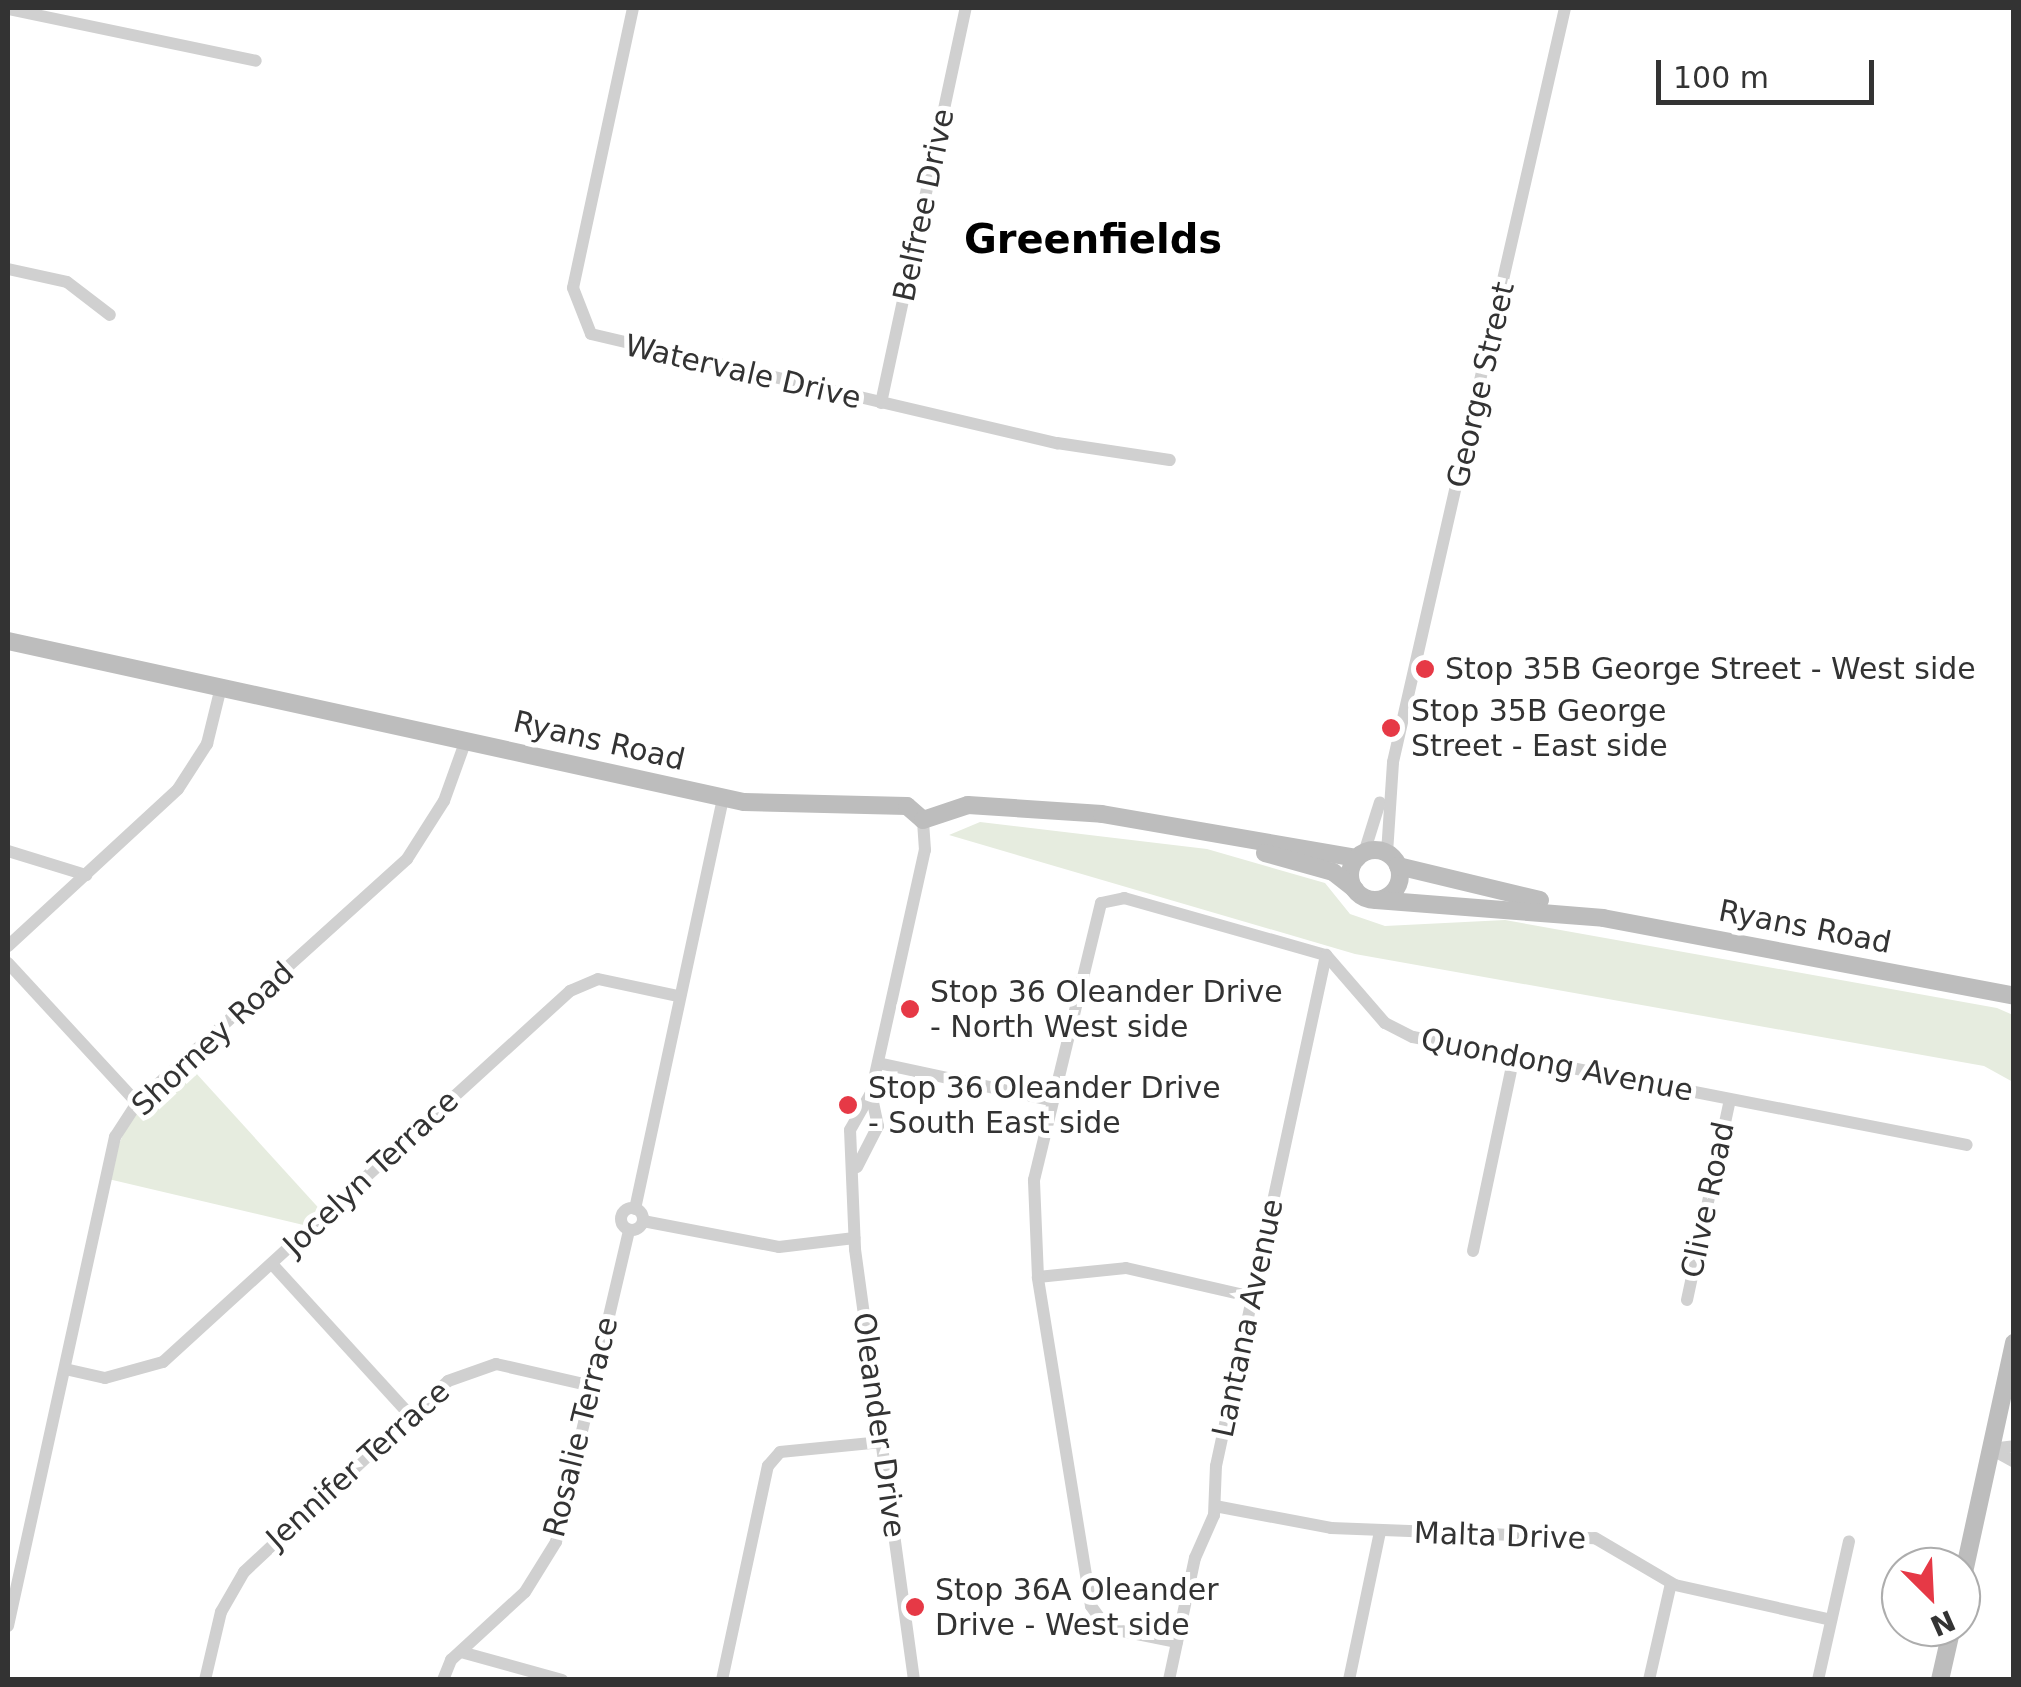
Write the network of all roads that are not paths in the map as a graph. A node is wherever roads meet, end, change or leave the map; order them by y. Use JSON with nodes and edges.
{"nodes":[{"id":1,"x":633,"y":8,"type":"edge"},
{"id":2,"x":966,"y":8,"type":"edge"},
{"id":3,"x":1566,"y":8,"type":"edge"},
{"id":4,"x":8,"y":9,"type":"edge"},
{"id":5,"x":256,"y":61,"type":"dead end"},
{"id":6,"x":8,"y":269,"type":"edge"},
{"id":7,"x":110,"y":314,"type":"dead end"},
{"id":8,"x":881,"y":403,"type":"junction"},
{"id":9,"x":1170,"y":460,"type":"dead end"},
{"id":10,"x":8,"y":641,"type":"edge"},
{"id":11,"x":221,"y":687,"type":"junction"},
{"id":12,"x":466,"y":740,"type":"junction"},
{"id":13,"x":1394,"y":762,"type":"junction"},
{"id":14,"x":723,"y":797,"type":"junction"},
{"id":15,"x":923,"y":820,"type":"junction"},
{"id":16,"x":1178,"y":829,"type":"junction"},
{"id":17,"x":8,"y":851,"type":"edge"},
{"id":18,"x":1360,"y":856,"type":"junction"},
{"id":19,"x":1393,"y":860,"type":"junction"},
{"id":20,"x":86,"y":875,"type":"junction"},
{"id":21,"x":1355,"y":889,"type":"junction"},
{"id":22,"x":1376,"y":900,"type":"junction"},
{"id":23,"x":1603,"y":918,"type":"junction"},
{"id":24,"x":8,"y":946,"type":"edge"},
{"id":25,"x":1326,"y":955,"type":"junction"},
{"id":26,"x":8,"y":963,"type":"edge"},
{"id":27,"x":677,"y":996,"type":"junction"},
{"id":28,"x":2008,"y":998,"type":"edge"},
{"id":29,"x":1514,"y":1057,"type":"junction"},
{"id":30,"x":878,"y":1063,"type":"junction"},
{"id":31,"x":872,"y":1093,"type":"junction"},
{"id":32,"x":1052,"y":1100,"type":"junction"},
{"id":33,"x":1730,"y":1100,"type":"junction"},
{"id":34,"x":137,"y":1103,"type":"junction"},
{"id":35,"x":1967,"y":1144,"type":"dead end"},
{"id":36,"x":856,"y":1170,"type":"junction"},
{"id":37,"x":638,"y":1215,"type":"junction"},
{"id":38,"x":854,"y":1238,"type":"junction"},
{"id":39,"x":1473,"y":1251,"type":"dead end"},
{"id":40,"x":272,"y":1264,"type":"junction"},
{"id":41,"x":1038,"y":1276,"type":"junction"},
{"id":42,"x":1253,"y":1297,"type":"junction"},
{"id":43,"x":1686,"y":1300,"type":"dead end"},
{"id":44,"x":2014,"y":1343,"type":"edge"},
{"id":45,"x":65,"y":1370,"type":"junction"},
{"id":46,"x":592,"y":1386,"type":"junction"},
{"id":47,"x":410,"y":1415,"type":"junction"},
{"id":48,"x":882,"y":1442,"type":"junction"},
{"id":49,"x":2014,"y":1446,"type":"edge"},
{"id":50,"x":1990,"y":1450,"type":"junction"},
{"id":51,"x":2014,"y":1462,"type":"edge"},
{"id":52,"x":1216,"y":1506,"type":"junction"},
{"id":53,"x":1380,"y":1531,"type":"junction"},
{"id":54,"x":1848,"y":1542,"type":"dead end"},
{"id":55,"x":1969,"y":1547,"type":"edge"},
{"id":56,"x":14,"y":1565,"type":"edge"},
{"id":57,"x":1671,"y":1583,"type":"junction"},
{"id":58,"x":1831,"y":1620,"type":"junction"},
{"id":59,"x":8,"y":1626,"type":"edge"},
{"id":60,"x":1177,"y":1642,"type":"junction"},
{"id":61,"x":1947,"y":1647,"type":"edge"},
{"id":62,"x":461,"y":1652,"type":"junction"},
{"id":63,"x":1350,"y":1679,"type":"edge"},
{"id":64,"x":206,"y":1680,"type":"edge"},
{"id":65,"x":443,"y":1680,"type":"edge"},
{"id":66,"x":562,"y":1680,"type":"edge"},
{"id":67,"x":722,"y":1680,"type":"edge"},
{"id":68,"x":914,"y":1680,"type":"edge"},
{"id":69,"x":1169,"y":1680,"type":"edge"},
{"id":70,"x":1649,"y":1680,"type":"edge"},
{"id":71,"x":1818,"y":1680,"type":"edge"},
{"id":72,"x":1940,"y":1680,"type":"edge"}],
"edges":[{"from":1,"to":8,"type":"street","name":"Watervale Drive"},
{"from":2,"to":8,"type":"street","name":"Belfree Drive"},
{"from":3,"to":13,"type":"street","name":"George Street"},
{"from":4,"to":5,"type":"street"},
{"from":6,"to":7,"type":"street"},
{"from":8,"to":9,"type":"street","name":"Watervale Drive"},
{"from":10,"to":11,"type":"street","name":"Ryans Road"},
{"from":11,"to":12,"type":"street","name":"Ryans Road"},
{"from":11,"to":20,"type":"street"},
{"from":12,"to":14,"type":"street","name":"Ryans Road"},
{"from":12,"to":34,"type":"street","name":"Shorney Road"},
{"from":13,"to":18,"type":"street","name":"George Street"},
{"from":13,"to":19,"type":"street","name":"George Street"},
{"from":14,"to":15,"type":"street","name":"Ryans Road"},
{"from":14,"to":27,"type":"street"},
{"from":15,"to":16,"type":"street"},
{"from":15,"to":30,"type":"street","name":"Oleander Drive"},
{"from":16,"to":18,"type":"street"},
{"from":16,"to":21,"type":"street"},
{"from":17,"to":20,"type":"street"},
{"from":18,"to":19,"type":"street","name":"Ryans Road"},
{"from":18,"to":21,"type":"street"},
{"from":19,"to":22,"type":"street"},
{"from":19,"to":23,"type":"street","name":"Ryans Road"},
{"from":20,"to":24,"type":"street"},
{"from":21,"to":22,"type":"street"},
{"from":22,"to":23,"type":"street","name":"Ryans Road"},
{"from":23,"to":28,"type":"street","name":"Ryans Road"},
{"from":25,"to":29,"type":"street","name":"Quondong Avenue"},
{"from":25,"to":32,"type":"street"},
{"from":25,"to":42,"type":"street","name":"Lantana Avenue"},
{"from":26,"to":34,"type":"street"},
{"from":27,"to":37,"type":"street"},
{"from":27,"to":40,"type":"street","name":"Jocelyn Terrace"},
{"from":29,"to":33,"type":"street","name":"Quondong Avenue"},
{"from":29,"to":39,"type":"street"},
{"from":30,"to":31,"type":"street","name":"Oleander Drive"},
{"from":30,"to":32,"type":"street"},
{"from":31,"to":36,"type":"street","name":"Oleander Drive"},
{"from":31,"to":36,"type":"street","name":"Oleander Drive"},
{"from":32,"to":41,"type":"street"},
{"from":33,"to":35,"type":"street","name":"Quondong Avenue"},
{"from":33,"to":43,"type":"street","name":"Clive Road"},
{"from":34,"to":45,"type":"street","name":"Shorney Road"},
{"from":36,"to":38,"type":"street","name":"Oleander Drive"},
{"from":37,"to":38,"type":"street"},
{"from":37,"to":46,"type":"street","name":"Rosalie Terrace"},
{"from":38,"to":48,"type":"street","name":"Oleander Drive"},
{"from":40,"to":45,"type":"street","name":"Jocelyn Terrace"},
{"from":40,"to":47,"type":"street"},
{"from":41,"to":42,"type":"street"},
{"from":41,"to":60,"type":"street"},
{"from":42,"to":52,"type":"street","name":"Lantana Avenue"},
{"from":44,"to":50,"type":"street"},
{"from":45,"to":56,"type":"street","name":"Shorney Road"},
{"from":46,"to":47,"type":"street","name":"Jennifer Terrace"},
{"from":46,"to":62,"type":"street","name":"Rosalie Terrace"},
{"from":47,"to":64,"type":"street","name":"Jennifer Terrace"},
{"from":48,"to":67,"type":"street"},
{"from":48,"to":68,"type":"street","name":"Oleander Drive"},
{"from":49,"to":50,"type":"street"},
{"from":50,"to":51,"type":"street"},
{"from":50,"to":55,"type":"street"},
{"from":52,"to":53,"type":"street","name":"Malta Drive"},
{"from":52,"to":60,"type":"street","name":"Lantana Avenue"},
{"from":53,"to":57,"type":"street","name":"Malta Drive"},
{"from":53,"to":63,"type":"street"},
{"from":54,"to":58,"type":"street"},
{"from":56,"to":59,"type":"street","name":"Shorney Road"},
{"from":57,"to":58,"type":"street","name":"Malta Drive"},
{"from":57,"to":70,"type":"street"},
{"from":58,"to":71,"type":"street"},
{"from":60,"to":69,"type":"street","name":"Lantana Avenue"},
{"from":61,"to":72,"type":"street"},
{"from":62,"to":65,"type":"street","name":"Rosalie Terrace"},
{"from":62,"to":66,"type":"street"}]}
